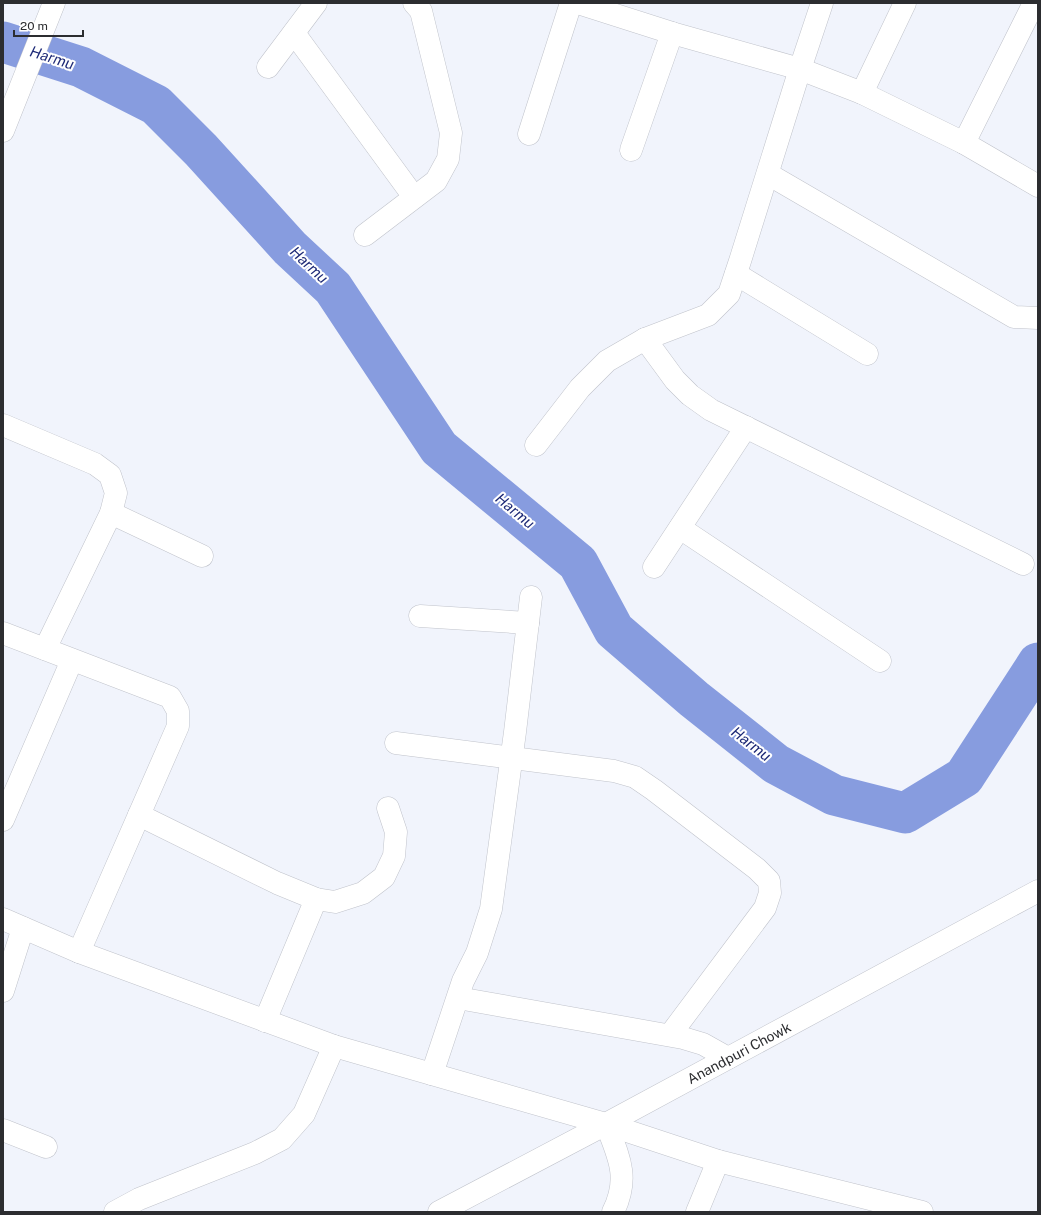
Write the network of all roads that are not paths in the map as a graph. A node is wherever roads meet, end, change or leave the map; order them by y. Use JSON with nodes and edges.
{"nodes":[{"id":1,"x":54,"y":3,"type":"edge"},
{"id":2,"x":316,"y":3,"type":"edge"},
{"id":3,"x":571,"y":3,"type":"edge"},
{"id":4,"x":578,"y":3,"type":"edge"},
{"id":5,"x":822,"y":3,"type":"edge"},
{"id":6,"x":905,"y":3,"type":"edge"},
{"id":7,"x":1034,"y":3,"type":"edge"},
{"id":8,"x":423,"y":6,"type":"edge"},
{"id":9,"x":294,"y":33,"type":"junction"},
{"id":10,"x":672,"y":33,"type":"junction"},
{"id":11,"x":268,"y":67,"type":"dead end"},
{"id":12,"x":800,"y":69,"type":"junction"},
{"id":13,"x":862,"y":93,"type":"junction"},
{"id":14,"x":3,"y":131,"type":"edge"},
{"id":15,"x":529,"y":134,"type":"dead end"},
{"id":16,"x":964,"y":144,"type":"junction"},
{"id":17,"x":631,"y":150,"type":"dead end"},
{"id":18,"x":768,"y":174,"type":"junction"},
{"id":19,"x":1038,"y":186,"type":"edge"},
{"id":20,"x":414,"y":197,"type":"junction"},
{"id":21,"x":365,"y":234,"type":"dead end"},
{"id":22,"x":736,"y":274,"type":"junction"},
{"id":23,"x":1038,"y":318,"type":"edge"},
{"id":24,"x":645,"y":340,"type":"junction"},
{"id":25,"x":867,"y":354,"type":"dead end"},
{"id":26,"x":3,"y":425,"type":"edge"},
{"id":27,"x":746,"y":427,"type":"junction"},
{"id":28,"x":536,"y":445,"type":"dead end"},
{"id":29,"x":111,"y":513,"type":"junction"},
{"id":30,"x":680,"y":528,"type":"junction"},
{"id":31,"x":202,"y":556,"type":"dead end"},
{"id":32,"x":1023,"y":564,"type":"dead end"},
{"id":33,"x":654,"y":568,"type":"dead end"},
{"id":34,"x":531,"y":597,"type":"dead end"},
{"id":35,"x":420,"y":616,"type":"dead end"},
{"id":36,"x":528,"y":622,"type":"junction"},
{"id":37,"x":3,"y":633,"type":"edge"},
{"id":38,"x":45,"y":649,"type":"junction"},
{"id":39,"x":72,"y":660,"type":"junction"},
{"id":40,"x":880,"y":661,"type":"dead end"},
{"id":41,"x":396,"y":744,"type":"dead end"},
{"id":42,"x":511,"y":757,"type":"junction"},
{"id":43,"x":388,"y":808,"type":"dead end"},
{"id":44,"x":139,"y":815,"type":"junction"},
{"id":45,"x":3,"y":820,"type":"edge"},
{"id":46,"x":1038,"y":891,"type":"edge"},
{"id":47,"x":316,"y":899,"type":"junction"},
{"id":48,"x":3,"y":920,"type":"edge"},
{"id":49,"x":23,"y":928,"type":"junction"},
{"id":50,"x":80,"y":952,"type":"junction"},
{"id":51,"x":3,"y":991,"type":"edge"},
{"id":52,"x":458,"y":998,"type":"junction"},
{"id":53,"x":264,"y":1020,"type":"junction"},
{"id":54,"x":670,"y":1036,"type":"junction"},
{"id":55,"x":334,"y":1046,"type":"junction"},
{"id":56,"x":728,"y":1058,"type":"junction"},
{"id":57,"x":432,"y":1074,"type":"junction"},
{"id":58,"x":606,"y":1124,"type":"junction"},
{"id":59,"x":3,"y":1130,"type":"edge"},
{"id":60,"x":46,"y":1147,"type":"dead end"},
{"id":61,"x":718,"y":1160,"type":"junction"},
{"id":62,"x":889,"y":1208,"type":"edge"},
{"id":63,"x":115,"y":1212,"type":"edge"},
{"id":64,"x":439,"y":1212,"type":"edge"},
{"id":65,"x":613,"y":1212,"type":"edge"},
{"id":66,"x":697,"y":1212,"type":"edge"},
{"id":67,"x":922,"y":1212,"type":"edge"}],
"edges":[{"from":1,"to":14,"type":"street"},
{"from":2,"to":9,"type":"street"},
{"from":3,"to":15,"type":"street"},
{"from":4,"to":10,"type":"street"},
{"from":5,"to":12,"type":"street"},
{"from":6,"to":13,"type":"street"},
{"from":7,"to":16,"type":"street"},
{"from":8,"to":20,"type":"street"},
{"from":9,"to":11,"type":"street"},
{"from":9,"to":20,"type":"street"},
{"from":10,"to":12,"type":"street"},
{"from":10,"to":17,"type":"street"},
{"from":12,"to":13,"type":"street"},
{"from":12,"to":18,"type":"street"},
{"from":13,"to":16,"type":"street"},
{"from":16,"to":19,"type":"street"},
{"from":18,"to":22,"type":"street"},
{"from":18,"to":23,"type":"street"},
{"from":20,"to":21,"type":"street"},
{"from":22,"to":24,"type":"street"},
{"from":22,"to":25,"type":"street"},
{"from":24,"to":27,"type":"street"},
{"from":24,"to":28,"type":"street"},
{"from":26,"to":29,"type":"street"},
{"from":27,"to":30,"type":"street"},
{"from":27,"to":32,"type":"street"},
{"from":29,"to":31,"type":"street"},
{"from":29,"to":38,"type":"street"},
{"from":30,"to":33,"type":"street"},
{"from":30,"to":40,"type":"street"},
{"from":34,"to":36,"type":"street"},
{"from":35,"to":36,"type":"street"},
{"from":36,"to":42,"type":"street"},
{"from":37,"to":38,"type":"street"},
{"from":38,"to":39,"type":"street"},
{"from":39,"to":44,"type":"street"},
{"from":39,"to":45,"type":"street"},
{"from":41,"to":42,"type":"street"},
{"from":42,"to":52,"type":"street"},
{"from":42,"to":54,"type":"street"},
{"from":43,"to":47,"type":"street"},
{"from":44,"to":47,"type":"street"},
{"from":44,"to":50,"type":"street"},
{"from":46,"to":56,"type":"street","name":"Anandpuri Chowk"},
{"from":47,"to":53,"type":"street"},
{"from":48,"to":49,"type":"street"},
{"from":49,"to":50,"type":"street"},
{"from":49,"to":51,"type":"street"},
{"from":50,"to":53,"type":"street"},
{"from":52,"to":54,"type":"street"},
{"from":52,"to":57,"type":"street"},
{"from":53,"to":55,"type":"street"},
{"from":54,"to":56,"type":"street"},
{"from":55,"to":57,"type":"street"},
{"from":55,"to":63,"type":"street"},
{"from":56,"to":58,"type":"street","name":"Anandpuri Chowk"},
{"from":57,"to":58,"type":"street"},
{"from":58,"to":61,"type":"street"},
{"from":58,"to":64,"type":"street","name":"Anandpuri Chowk"},
{"from":58,"to":65,"type":"street"},
{"from":59,"to":60,"type":"street"},
{"from":61,"to":62,"type":"street"},
{"from":61,"to":66,"type":"street"},
{"from":62,"to":67,"type":"street"}]}
